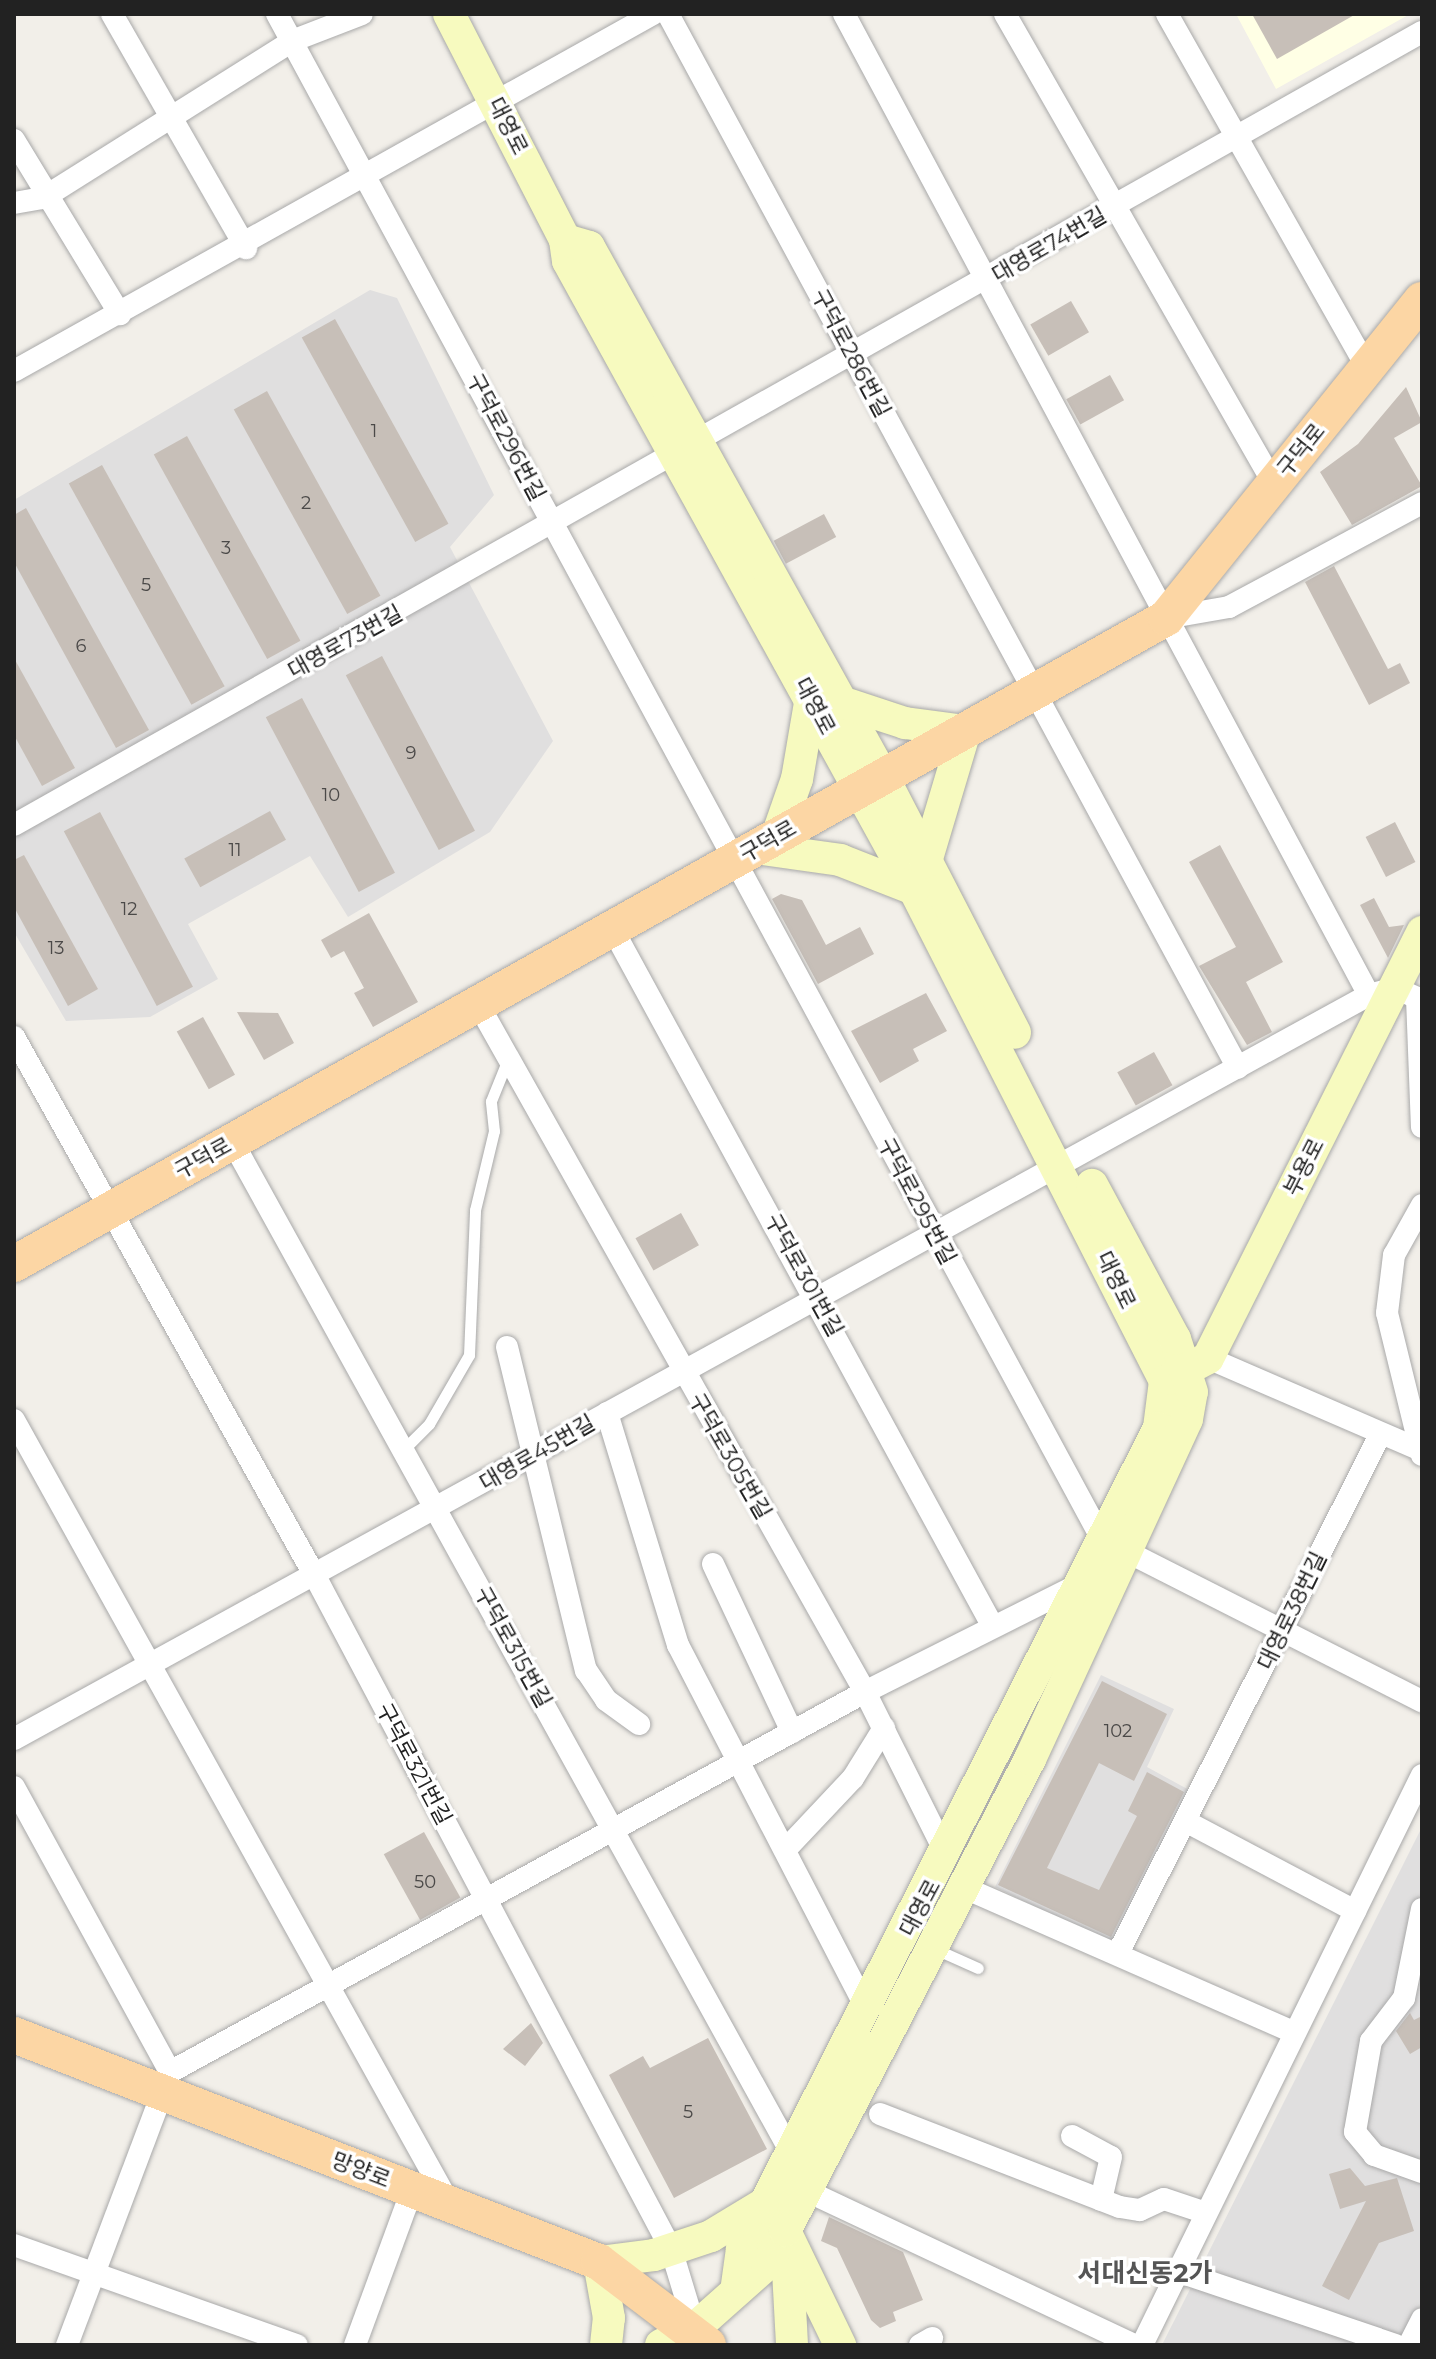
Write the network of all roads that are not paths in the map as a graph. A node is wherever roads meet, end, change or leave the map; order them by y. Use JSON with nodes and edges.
{"nodes":[{"id":1,"x":112,"y":14,"type":"edge"},
{"id":2,"x":277,"y":14,"type":"edge"},
{"id":3,"x":362,"y":14,"type":"edge"},
{"id":4,"x":449,"y":14,"type":"edge"},
{"id":5,"x":653,"y":14,"type":"edge"},
{"id":6,"x":668,"y":14,"type":"edge"},
{"id":7,"x":844,"y":14,"type":"edge"},
{"id":8,"x":1005,"y":14,"type":"edge"},
{"id":9,"x":1167,"y":14,"type":"edge"},
{"id":10,"x":1422,"y":32,"type":"edge"},
{"id":11,"x":292,"y":41,"type":"junction"},
{"id":12,"x":495,"y":100,"type":"junction"},
{"id":13,"x":173,"y":122,"type":"junction"},
{"id":14,"x":1235,"y":139,"type":"junction"},
{"id":15,"x":14,"y":140,"type":"edge"},
{"id":16,"x":363,"y":174,"type":"junction"},
{"id":17,"x":43,"y":198,"type":"junction"},
{"id":18,"x":14,"y":203,"type":"edge"},
{"id":19,"x":1116,"y":207,"type":"junction"},
{"id":20,"x":246,"y":248,"type":"junction"},
{"id":21,"x":986,"y":281,"type":"junction"},
{"id":22,"x":1422,"y":300,"type":"edge"},
{"id":23,"x":120,"y":314,"type":"junction"},
{"id":24,"x":854,"y":357,"type":"junction"},
{"id":25,"x":1367,"y":368,"type":"junction"},
{"id":26,"x":14,"y":371,"type":"edge"},
{"id":27,"x":687,"y":450,"type":"junction"},
{"id":28,"x":1274,"y":484,"type":"junction"},
{"id":29,"x":1422,"y":503,"type":"edge"},
{"id":30,"x":554,"y":526,"type":"junction"},
{"id":31,"x":1166,"y":618,"type":"junction"},
{"id":32,"x":1035,"y":691,"type":"junction"},
{"id":33,"x":823,"y":698,"type":"junction"},
{"id":34,"x":965,"y":731,"type":"junction"},
{"id":35,"x":870,"y":782,"type":"junction"},
{"id":36,"x":14,"y":825,"type":"edge"},
{"id":37,"x":756,"y":848,"type":"junction"},
{"id":38,"x":920,"y":876,"type":"junction"},
{"id":39,"x":612,"y":928,"type":"junction"},
{"id":40,"x":1422,"y":932,"type":"edge"},
{"id":41,"x":1382,"y":992,"type":"junction"},
{"id":42,"x":478,"y":1004,"type":"junction"},
{"id":43,"x":14,"y":1037,"type":"edge"},
{"id":44,"x":509,"y":1058,"type":"junction"},
{"id":45,"x":1238,"y":1068,"type":"junction"},
{"id":46,"x":1422,"y":1127,"type":"edge"},
{"id":47,"x":232,"y":1141,"type":"junction"},
{"id":48,"x":1069,"y":1162,"type":"junction"},
{"id":49,"x":1422,"y":1205,"type":"edge"},
{"id":50,"x":109,"y":1211,"type":"junction"},
{"id":51,"x":932,"y":1229,"type":"junction"},
{"id":52,"x":14,"y":1264,"type":"edge"},
{"id":53,"x":815,"y":1295,"type":"junction"},
{"id":54,"x":507,"y":1347,"type":"dead end"},
{"id":55,"x":679,"y":1368,"type":"junction"},
{"id":56,"x":1186,"y":1369,"type":"junction"},
{"id":57,"x":607,"y":1413,"type":"junction"},
{"id":58,"x":14,"y":1420,"type":"edge"},
{"id":59,"x":1379,"y":1437,"type":"junction"},
{"id":60,"x":403,"y":1450,"type":"junction"},
{"id":61,"x":1421,"y":1453,"type":"edge"},
{"id":62,"x":532,"y":1456,"type":"junction"},
{"id":63,"x":437,"y":1509,"type":"junction"},
{"id":64,"x":1115,"y":1546,"type":"junction"},
{"id":65,"x":713,"y":1564,"type":"dead end"},
{"id":66,"x":316,"y":1578,"type":"junction"},
{"id":67,"x":1082,"y":1583,"type":"junction"},
{"id":68,"x":992,"y":1625,"type":"junction"},
{"id":69,"x":1282,"y":1630,"type":"junction"},
{"id":70,"x":154,"y":1663,"type":"junction"},
{"id":71,"x":865,"y":1692,"type":"junction"},
{"id":72,"x":1422,"y":1701,"type":"edge"},
{"id":73,"x":639,"y":1724,"type":"dead end"},
{"id":74,"x":884,"y":1728,"type":"junction"},
{"id":75,"x":792,"y":1732,"type":"junction"},
{"id":76,"x":14,"y":1739,"type":"edge"},
{"id":77,"x":743,"y":1759,"type":"junction"},
{"id":78,"x":1422,"y":1775,"type":"edge"},
{"id":79,"x":14,"y":1787,"type":"edge"},
{"id":80,"x":1189,"y":1823,"type":"junction"},
{"id":81,"x":613,"y":1829,"type":"junction"},
{"id":82,"x":787,"y":1848,"type":"junction"},
{"id":83,"x":947,"y":1856,"type":"junction"},
{"id":84,"x":965,"y":1888,"type":"junction"},
{"id":85,"x":486,"y":1899,"type":"junction"},
{"id":86,"x":1422,"y":1909,"type":"edge"},
{"id":87,"x":1355,"y":1911,"type":"junction"},
{"id":88,"x":933,"y":1947,"type":"junction"},
{"id":89,"x":1118,"y":1953,"type":"junction"},
{"id":90,"x":978,"y":1968,"type":"dead end"},
{"id":91,"x":329,"y":1985,"type":"junction"},
{"id":92,"x":1413,"y":1998,"type":"edge"},
{"id":93,"x":867,"y":2009,"type":"junction"},
{"id":94,"x":1295,"y":2033,"type":"junction"},
{"id":95,"x":14,"y":2035,"type":"edge"},
{"id":96,"x":166,"y":2082,"type":"junction"},
{"id":97,"x":880,"y":2114,"type":"dead end"},
{"id":98,"x":1072,"y":2136,"type":"dead end"},
{"id":99,"x":792,"y":2154,"type":"junction"},
{"id":100,"x":1422,"y":2172,"type":"edge"},
{"id":101,"x":412,"y":2190,"type":"junction"},
{"id":102,"x":807,"y":2191,"type":"junction"},
{"id":103,"x":768,"y":2200,"type":"junction"},
{"id":104,"x":1101,"y":2200,"type":"junction"},
{"id":105,"x":450,"y":2205,"type":"junction"},
{"id":106,"x":1206,"y":2213,"type":"junction"},
{"id":107,"x":785,"y":2231,"type":"junction"},
{"id":108,"x":14,"y":2245,"type":"edge"},
{"id":109,"x":671,"y":2249,"type":"junction"},
{"id":110,"x":599,"y":2262,"type":"junction"},
{"id":111,"x":1177,"y":2271,"type":"junction"},
{"id":112,"x":93,"y":2274,"type":"junction"},
{"id":113,"x":737,"y":2286,"type":"junction"},
{"id":114,"x":1422,"y":2319,"type":"edge"},
{"id":115,"x":702,"y":2337,"type":"edge"},
{"id":116,"x":67,"y":2345,"type":"edge"},
{"id":117,"x":297,"y":2345,"type":"edge"},
{"id":118,"x":355,"y":2345,"type":"edge"},
{"id":119,"x":606,"y":2345,"type":"edge"},
{"id":120,"x":661,"y":2345,"type":"edge"},
{"id":121,"x":792,"y":2345,"type":"edge"},
{"id":122,"x":840,"y":2345,"type":"edge"},
{"id":123,"x":1135,"y":2345,"type":"edge"},
{"id":124,"x":1142,"y":2345,"type":"edge"},
{"id":125,"x":1396,"y":2345,"type":"edge"},
{"id":126,"x":1409,"y":2345,"type":"edge"}],
"edges":[{"from":1,"to":13,"type":"street"},
{"from":2,"to":11,"type":"street","name":"구덕로296번길"},
{"from":3,"to":11,"type":"street"},
{"from":4,"to":12,"type":"main road","name":"대영로"},
{"from":5,"to":12,"type":"street"},
{"from":6,"to":24,"type":"street","name":"구덕로286번길"},
{"from":7,"to":21,"type":"street"},
{"from":8,"to":19,"type":"street"},
{"from":9,"to":14,"type":"street"},
{"from":10,"to":14,"type":"street","name":"대영로74번길"},
{"from":11,"to":13,"type":"street"},
{"from":11,"to":16,"type":"street","name":"구덕로296번길"},
{"from":12,"to":16,"type":"street"},
{"from":12,"to":27,"type":"main road","name":"대영로"},
{"from":13,"to":17,"type":"street"},
{"from":13,"to":20,"type":"street"},
{"from":14,"to":19,"type":"street","name":"대영로74번길"},
{"from":14,"to":25,"type":"street"},
{"from":15,"to":17,"type":"street"},
{"from":16,"to":20,"type":"street"},
{"from":16,"to":30,"type":"street","name":"구덕로296번길"},
{"from":17,"to":18,"type":"street"},
{"from":17,"to":23,"type":"street"},
{"from":19,"to":21,"type":"street","name":"대영로74번길"},
{"from":19,"to":28,"type":"street"},
{"from":20,"to":23,"type":"street"},
{"from":21,"to":24,"type":"street","name":"대영로74번길"},
{"from":21,"to":31,"type":"street"},
{"from":22,"to":25,"type":"main road","name":"구덕로"},
{"from":23,"to":26,"type":"street"},
{"from":24,"to":27,"type":"street","name":"대영로74번길"},
{"from":24,"to":32,"type":"street","name":"구덕로286번길"},
{"from":25,"to":28,"type":"main road","name":"구덕로"},
{"from":27,"to":30,"type":"street","name":"대영로73번길"},
{"from":27,"to":33,"type":"main road","name":"대영로"},
{"from":28,"to":31,"type":"main road","name":"구덕로"},
{"from":29,"to":31,"type":"street"},
{"from":30,"to":36,"type":"street","name":"대영로73번길"},
{"from":30,"to":37,"type":"street","name":"구덕로296번길"},
{"from":31,"to":32,"type":"main road","name":"구덕로"},
{"from":31,"to":41,"type":"street"},
{"from":32,"to":34,"type":"main road","name":"구덕로"},
{"from":32,"to":45,"type":"street","name":"구덕로286번길"},
{"from":33,"to":34,"type":"main road"},
{"from":33,"to":35,"type":"main road","name":"대영로"},
{"from":33,"to":37,"type":"main road"},
{"from":34,"to":35,"type":"main road","name":"구덕로"},
{"from":34,"to":38,"type":"main road"},
{"from":35,"to":37,"type":"main road","name":"구덕로"},
{"from":35,"to":38,"type":"main road","name":"대영로"},
{"from":37,"to":38,"type":"main road"},
{"from":37,"to":39,"type":"main road","name":"구덕로"},
{"from":37,"to":51,"type":"street","name":"구덕로295번길"},
{"from":38,"to":48,"type":"main road","name":"대영로"},
{"from":39,"to":42,"type":"main road","name":"구덕로"},
{"from":39,"to":53,"type":"street","name":"구덕로301번길"},
{"from":40,"to":41,"type":"main road","name":"부용로"},
{"from":41,"to":45,"type":"street","name":"대영로45번길"},
{"from":41,"to":46,"type":"street"},
{"from":41,"to":56,"type":"main road","name":"부용로"},
{"from":42,"to":44,"type":"street","name":"구덕로305번길"},
{"from":42,"to":47,"type":"main road","name":"구덕로"},
{"from":43,"to":50,"type":"street","name":"구덕로321번길"},
{"from":44,"to":55,"type":"street","name":"구덕로305번길"},
{"from":44,"to":60,"type":"lane"},
{"from":45,"to":48,"type":"street","name":"대영로45번길"},
{"from":47,"to":50,"type":"main road","name":"구덕로"},
{"from":47,"to":60,"type":"street","name":"구덕로315번길"},
{"from":48,"to":51,"type":"street","name":"대영로45번길"},
{"from":48,"to":56,"type":"main road","name":"대영로"},
{"from":49,"to":61,"type":"street"},
{"from":50,"to":52,"type":"main road","name":"구덕로"},
{"from":50,"to":66,"type":"street","name":"구덕로321번길"},
{"from":51,"to":53,"type":"street","name":"대영로45번길"},
{"from":51,"to":64,"type":"street","name":"구덕로295번길"},
{"from":53,"to":55,"type":"street","name":"대영로45번길"},
{"from":53,"to":68,"type":"street","name":"구덕로301번길"},
{"from":54,"to":62,"type":"street"},
{"from":55,"to":57,"type":"street","name":"대영로45번길"},
{"from":55,"to":71,"type":"street","name":"구덕로305번길"},
{"from":56,"to":59,"type":"street"},
{"from":56,"to":64,"type":"main road","name":"대영로"},
{"from":57,"to":62,"type":"street","name":"대영로45번길"},
{"from":57,"to":77,"type":"street"},
{"from":58,"to":70,"type":"street"},
{"from":59,"to":61,"type":"street"},
{"from":59,"to":69,"type":"street","name":"대영로38번길"},
{"from":60,"to":63,"type":"street","name":"구덕로315번길"},
{"from":62,"to":63,"type":"street","name":"대영로45번길"},
{"from":62,"to":73,"type":"street"},
{"from":63,"to":66,"type":"street","name":"대영로45번길"},
{"from":63,"to":81,"type":"street","name":"구덕로315번길"},
{"from":64,"to":67,"type":"main road","name":"대영로"},
{"from":64,"to":69,"type":"street"},
{"from":64,"to":84,"type":"main road","name":"대영로"},
{"from":65,"to":75,"type":"street"},
{"from":66,"to":70,"type":"street","name":"대영로45번길"},
{"from":66,"to":85,"type":"street","name":"구덕로321번길"},
{"from":67,"to":68,"type":"street"},
{"from":67,"to":83,"type":"main road","name":"대영로"},
{"from":68,"to":71,"type":"street"},
{"from":69,"to":72,"type":"street"},
{"from":69,"to":80,"type":"street","name":"대영로38번길"},
{"from":70,"to":76,"type":"street","name":"대영로45번길"},
{"from":70,"to":91,"type":"street"},
{"from":71,"to":74,"type":"street","name":"구덕로305번길"},
{"from":71,"to":75,"type":"street"},
{"from":74,"to":82,"type":"street"},
{"from":74,"to":83,"type":"street","name":"구덕로305번길"},
{"from":75,"to":77,"type":"street"},
{"from":77,"to":81,"type":"street"},
{"from":77,"to":82,"type":"street"},
{"from":78,"to":87,"type":"street"},
{"from":79,"to":96,"type":"street"},
{"from":80,"to":87,"type":"street"},
{"from":80,"to":89,"type":"street","name":"대영로38번길"},
{"from":81,"to":85,"type":"street"},
{"from":81,"to":99,"type":"street","name":"구덕로315번길"},
{"from":82,"to":93,"type":"street"},
{"from":83,"to":93,"type":"main road","name":"대영로"},
{"from":84,"to":88,"type":"main road","name":"대영로"},
{"from":84,"to":89,"type":"street"},
{"from":85,"to":91,"type":"street"},
{"from":85,"to":109,"type":"street","name":"구덕로321번길"},
{"from":86,"to":92,"type":"street"},
{"from":87,"to":94,"type":"street"},
{"from":88,"to":90,"type":"lane"},
{"from":88,"to":102,"type":"main road","name":"대영로"},
{"from":89,"to":94,"type":"street"},
{"from":91,"to":96,"type":"street"},
{"from":91,"to":105,"type":"street"},
{"from":92,"to":100,"type":"street"},
{"from":93,"to":99,"type":"main road","name":"대영로"},
{"from":94,"to":106,"type":"street"},
{"from":95,"to":96,"type":"main road","name":"망양로"},
{"from":96,"to":101,"type":"main road","name":"망양로"},
{"from":96,"to":112,"type":"street"},
{"from":97,"to":104,"type":"street"},
{"from":98,"to":104,"type":"street"},
{"from":99,"to":103,"type":"main road","name":"대영로"},
{"from":101,"to":105,"type":"main road","name":"망양로"},
{"from":101,"to":118,"type":"street"},
{"from":102,"to":107,"type":"main road","name":"대영로"},
{"from":102,"to":123,"type":"street"},
{"from":103,"to":109,"type":"main road"},
{"from":103,"to":113,"type":"main road","name":"대영로"},
{"from":104,"to":106,"type":"street"},
{"from":105,"to":110,"type":"main road","name":"망양로"},
{"from":106,"to":111,"type":"street"},
{"from":107,"to":113,"type":"main road","name":"대영로"},
{"from":107,"to":121,"type":"main road"},
{"from":107,"to":122,"type":"main road"},
{"from":108,"to":112,"type":"street"},
{"from":109,"to":110,"type":"main road"},
{"from":109,"to":115,"type":"street","name":"구덕로321번길"},
{"from":110,"to":115,"type":"main road","name":"망양로"},
{"from":110,"to":119,"type":"main road"},
{"from":111,"to":124,"type":"street"},
{"from":111,"to":125,"type":"street"},
{"from":112,"to":116,"type":"street"},
{"from":112,"to":117,"type":"street"},
{"from":113,"to":115,"type":"main road"},
{"from":114,"to":126,"type":"street"},
{"from":115,"to":120,"type":"main road"}]}
